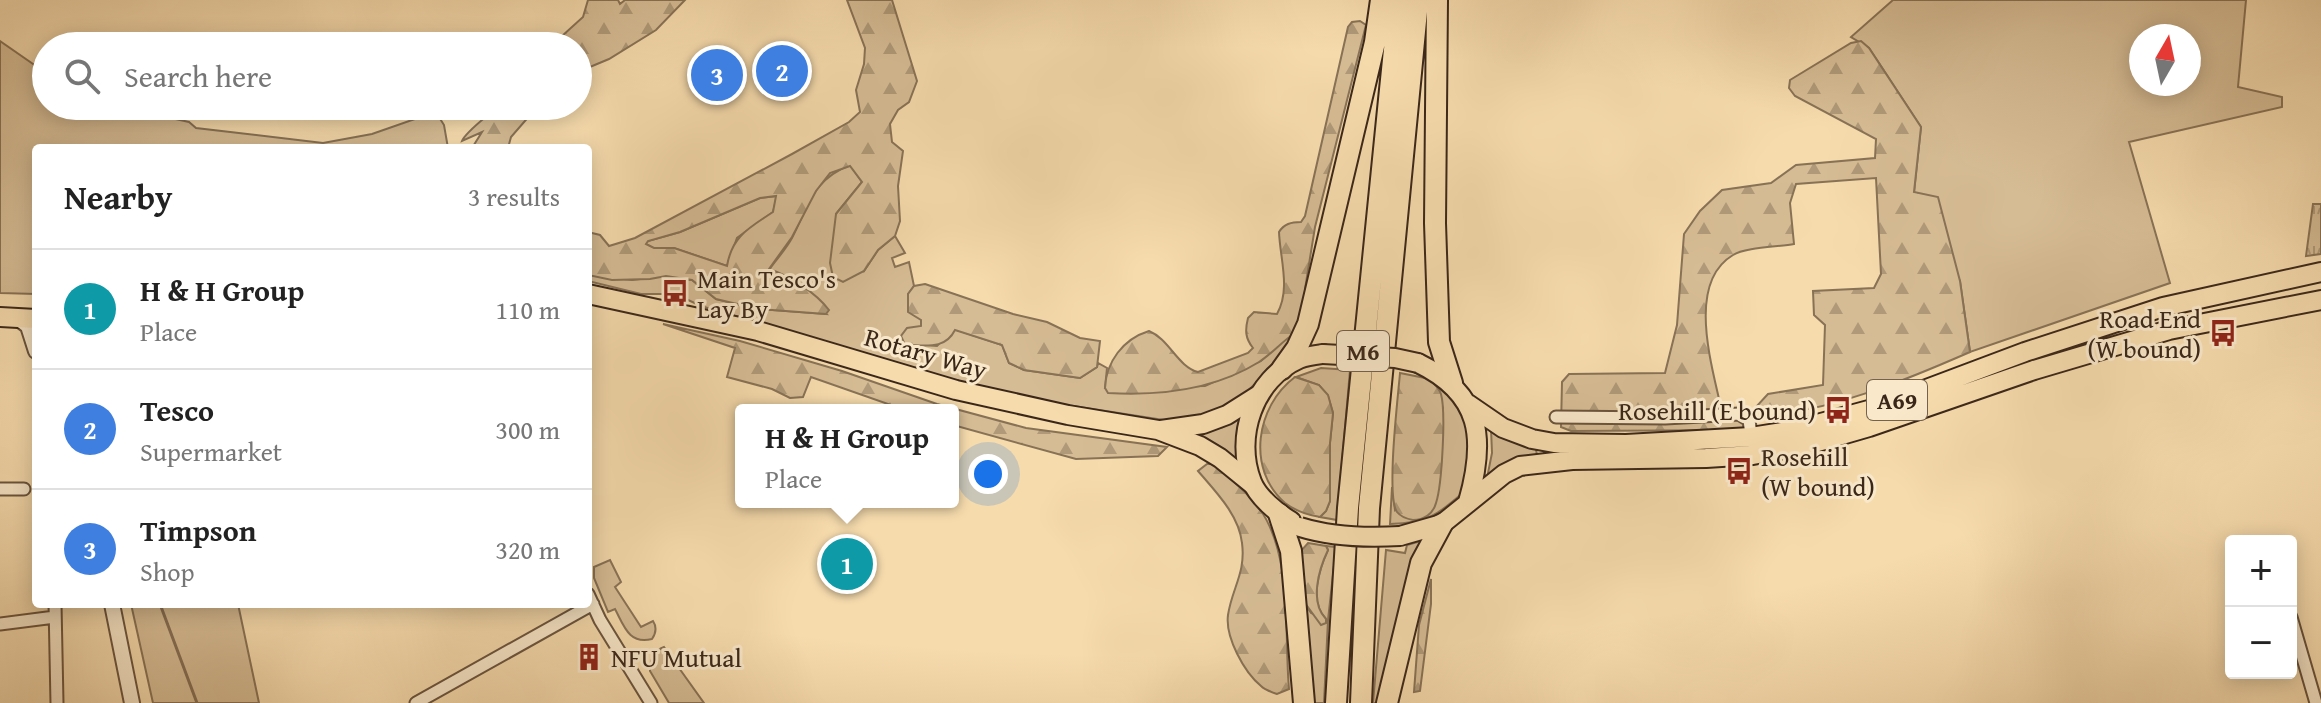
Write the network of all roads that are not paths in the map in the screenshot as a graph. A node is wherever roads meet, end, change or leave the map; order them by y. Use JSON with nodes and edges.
{"nodes":[{"id":1,"x":1381,"y":0,"type":"edge"},
{"id":2,"x":1399,"y":0,"type":"edge"},
{"id":3,"x":1418,"y":0,"type":"edge"},
{"id":4,"x":1437,"y":0,"type":"edge"},
{"id":5,"x":2321,"y":272,"type":"edge"},
{"id":6,"x":592,"y":295,"type":"edge"},
{"id":7,"x":2321,"y":300,"type":"edge"},
{"id":8,"x":32,"y":308,"type":"edge"},
{"id":9,"x":0,"y":310,"type":"edge"},
{"id":10,"x":0,"y":317,"type":"edge"},
{"id":11,"x":28,"y":320,"type":"edge"},
{"id":12,"x":1282,"y":369,"type":"junction"},
{"id":13,"x":1452,"y":383,"type":"junction"},
{"id":14,"x":1257,"y":396,"type":"junction"},
{"id":15,"x":1468,"y":404,"type":"junction"},
{"id":16,"x":1556,"y":417,"type":"dead end"},
{"id":17,"x":1158,"y":430,"type":"junction"},
{"id":18,"x":1752,"y":446,"type":"junction"},
{"id":19,"x":1252,"y":484,"type":"junction"},
{"id":20,"x":0,"y":489,"type":"edge"},
{"id":21,"x":24,"y":489,"type":"dead end"},
{"id":22,"x":1468,"y":502,"type":"junction"},
{"id":23,"x":1279,"y":514,"type":"junction"},
{"id":24,"x":1442,"y":524,"type":"junction"},
{"id":25,"x":592,"y":602,"type":"edge"},
{"id":26,"x":113,"y":608,"type":"edge"},
{"id":27,"x":575,"y":608,"type":"edge"},
{"id":28,"x":55,"y":610,"type":"edge"},
{"id":29,"x":0,"y":624,"type":"edge"},
{"id":30,"x":2297,"y":638,"type":"edge"},
{"id":31,"x":57,"y":703,"type":"edge"},
{"id":32,"x":132,"y":703,"type":"edge"},
{"id":33,"x":416,"y":703,"type":"edge"},
{"id":34,"x":651,"y":703,"type":"edge"},
{"id":35,"x":1304,"y":703,"type":"edge"},
{"id":36,"x":1336,"y":703,"type":"edge"},
{"id":37,"x":1361,"y":703,"type":"edge"},
{"id":38,"x":1387,"y":703,"type":"edge"},
{"id":39,"x":2316,"y":703,"type":"edge"}],
"edges":[{"from":1,"to":12,"type":"highway"},
{"from":2,"to":36,"type":"highway","number":"M6"},
{"from":3,"to":37,"type":"highway","number":"M6"},
{"from":4,"to":13,"type":"highway"},
{"from":5,"to":18,"type":"main road","number":"A69"},
{"from":6,"to":17,"type":"main road","name":"Rotary Way"},
{"from":7,"to":18,"type":"main road","number":"A69"},
{"from":8,"to":9,"type":"main road"},
{"from":10,"to":11,"type":"main road"},
{"from":12,"to":13,"type":"main road","bridge":true},
{"from":12,"to":14,"type":"main road"},
{"from":13,"to":15,"type":"main road"},
{"from":14,"to":17,"type":"main road","name":"Rotary Way"},
{"from":14,"to":19,"type":"main road"},
{"from":15,"to":18,"type":"main road","number":"A69"},
{"from":15,"to":22,"type":"main road"},
{"from":16,"to":18,"type":"street"},
{"from":17,"to":19,"type":"main road","name":"Rotary Way"},
{"from":18,"to":22,"type":"main road","number":"A69"},
{"from":19,"to":23,"type":"main road"},
{"from":20,"to":21,"type":"street"},
{"from":22,"to":24,"type":"main road"},
{"from":23,"to":24,"type":"main road","bridge":true},
{"from":23,"to":35,"type":"highway"},
{"from":24,"to":38,"type":"highway"},
{"from":25,"to":34,"type":"street"},
{"from":26,"to":32,"type":"street"},
{"from":27,"to":33,"type":"street"},
{"from":28,"to":29,"type":"street"},
{"from":28,"to":31,"type":"street"},
{"from":30,"to":39,"type":"street"}]}
